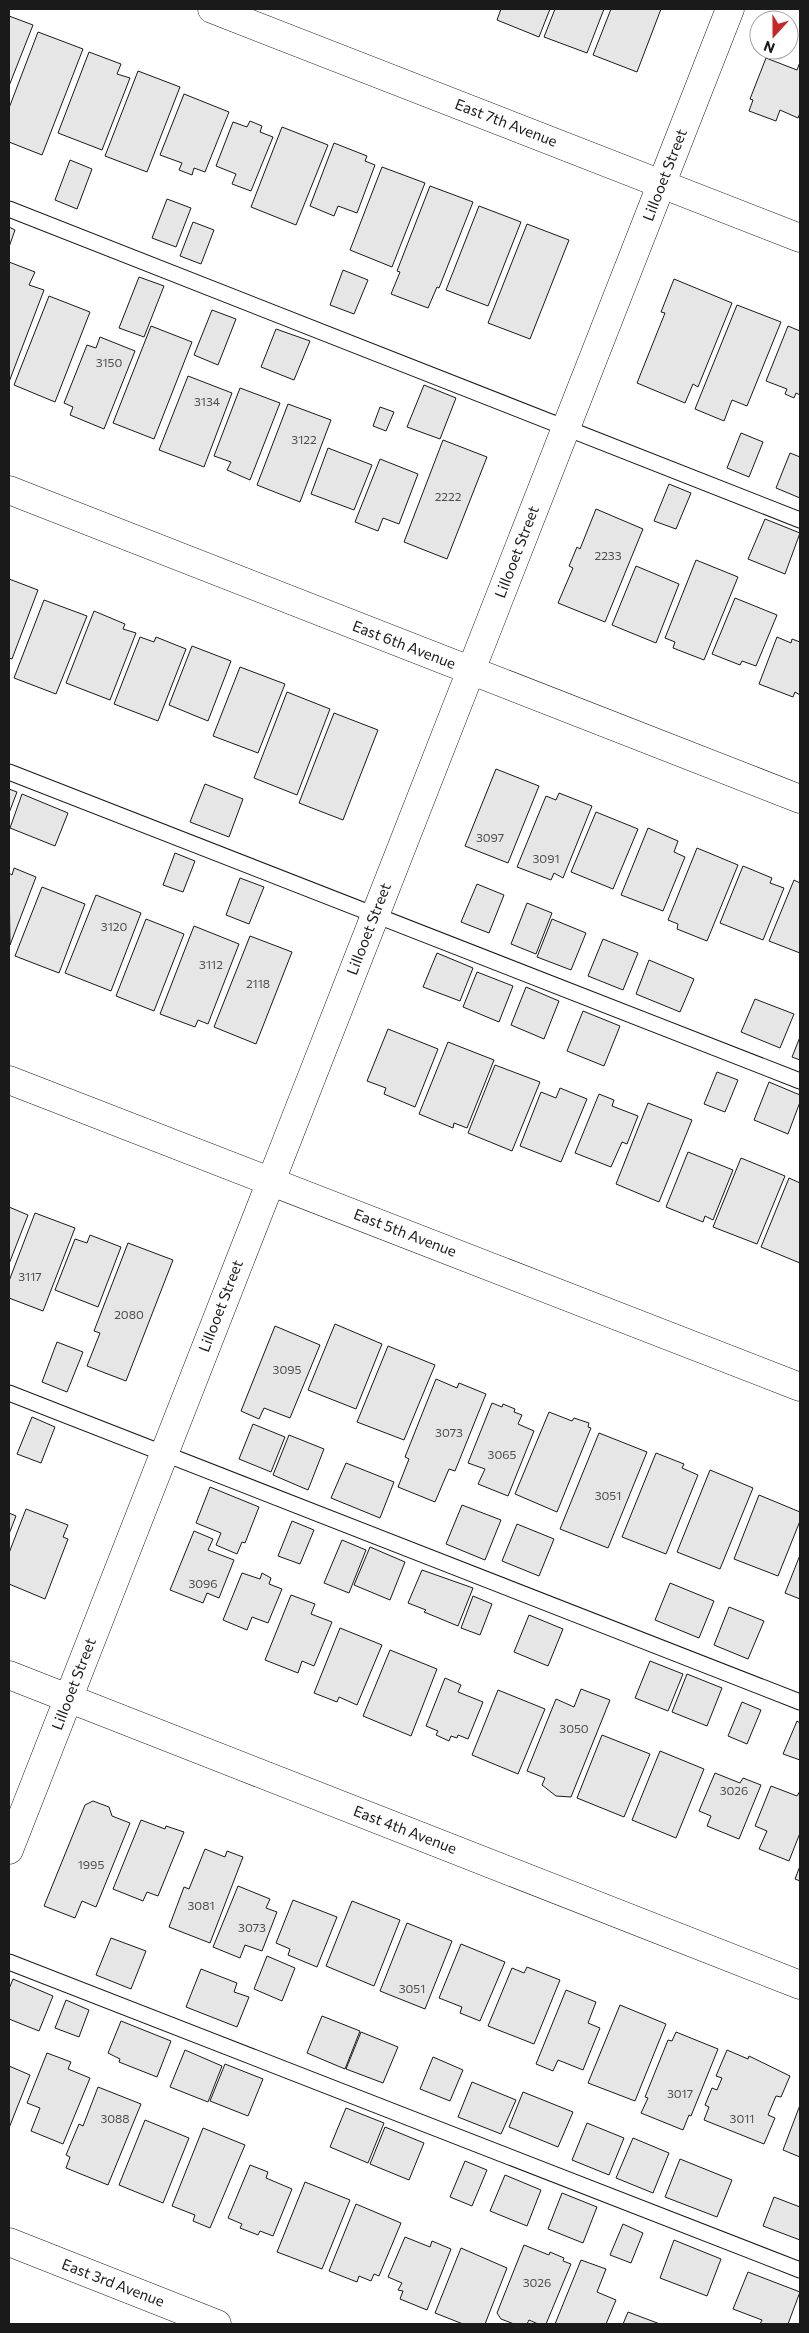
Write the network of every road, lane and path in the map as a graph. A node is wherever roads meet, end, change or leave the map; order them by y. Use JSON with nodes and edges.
{"nodes":[{"id":1,"x":212,"y":9,"type":"edge"},
{"id":2,"x":730,"y":9,"type":"edge"},
{"id":3,"x":662,"y":184,"type":"junction"},
{"id":4,"x":9,"y":209,"type":"edge"},
{"id":5,"x":800,"y":238,"type":"edge"},
{"id":6,"x":565,"y":429,"type":"junction"},
{"id":7,"x":9,"y":490,"type":"edge"},
{"id":8,"x":800,"y":520,"type":"edge"},
{"id":9,"x":470,"y":671,"type":"junction"},
{"id":10,"x":9,"y":772,"type":"edge"},
{"id":11,"x":800,"y":799,"type":"edge"},
{"id":12,"x":374,"y":915,"type":"junction"},
{"id":13,"x":9,"y":1080,"type":"edge"},
{"id":14,"x":800,"y":1081,"type":"edge"},
{"id":15,"x":271,"y":1181,"type":"junction"},
{"id":16,"x":800,"y":1387,"type":"edge"},
{"id":17,"x":9,"y":1393,"type":"edge"},
{"id":18,"x":164,"y":1454,"type":"junction"},
{"id":19,"x":9,"y":1675,"type":"edge"},
{"id":20,"x":68,"y":1699,"type":"junction"},
{"id":21,"x":800,"y":1702,"type":"edge"},
{"id":22,"x":9,"y":1850,"type":"edge"},
{"id":23,"x":9,"y":1962,"type":"edge"},
{"id":24,"x":800,"y":1986,"type":"edge"},
{"id":25,"x":9,"y":2242,"type":"edge"},
{"id":26,"x":800,"y":2270,"type":"edge"},
{"id":27,"x":218,"y":2324,"type":"edge"}],
"edges":[{"from":1,"to":3,"type":"street","name":"East 7th Avenue"},
{"from":2,"to":3,"type":"street","name":"Lillooet Street"},
{"from":3,"to":5,"type":"street","name":"East 7th Avenue"},
{"from":3,"to":6,"type":"street","name":"Lillooet Street"},
{"from":4,"to":6,"type":"lane"},
{"from":6,"to":8,"type":"lane"},
{"from":6,"to":9,"type":"street","name":"Lillooet Street"},
{"from":7,"to":9,"type":"street","name":"East 6th Avenue"},
{"from":9,"to":11,"type":"street","name":"East 6th Avenue"},
{"from":9,"to":12,"type":"street","name":"Lillooet Street"},
{"from":10,"to":12,"type":"lane"},
{"from":12,"to":14,"type":"lane"},
{"from":12,"to":15,"type":"street","name":"Lillooet Street"},
{"from":13,"to":15,"type":"street","name":"East 5th Avenue"},
{"from":15,"to":16,"type":"street","name":"East 5th Avenue"},
{"from":15,"to":18,"type":"street","name":"Lillooet Street"},
{"from":17,"to":18,"type":"lane"},
{"from":18,"to":20,"type":"street","name":"Lillooet Street"},
{"from":18,"to":21,"type":"lane"},
{"from":19,"to":20,"type":"street","name":"East 4th Avenue"},
{"from":20,"to":22,"type":"street","name":"Lillooet Street"},
{"from":20,"to":24,"type":"street","name":"East 4th Avenue"},
{"from":23,"to":26,"type":"lane"},
{"from":25,"to":27,"type":"street","name":"East 3rd Avenue"}]}
